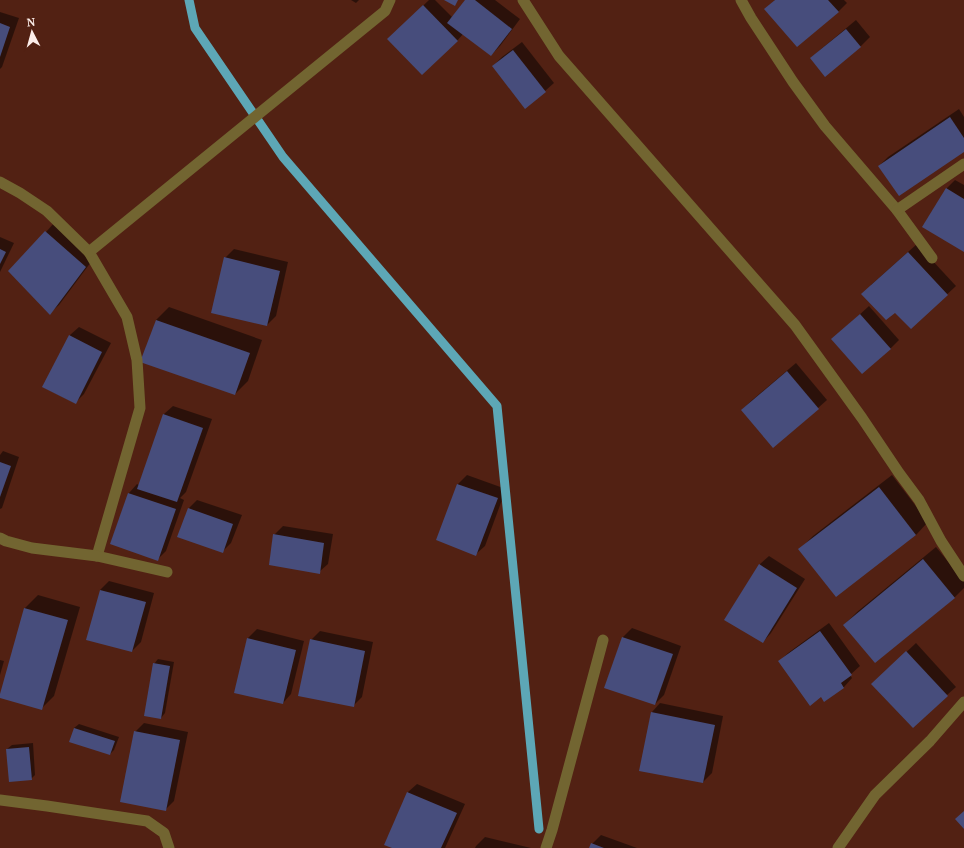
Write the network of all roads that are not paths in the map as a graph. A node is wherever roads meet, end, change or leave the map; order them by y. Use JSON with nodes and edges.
{"nodes":[{"id":1,"x":390,"y":0,"type":"edge"},
{"id":2,"x":523,"y":0,"type":"edge"},
{"id":3,"x":741,"y":0,"type":"edge"},
{"id":4,"x":964,"y":164,"type":"edge"},
{"id":5,"x":0,"y":182,"type":"edge"},
{"id":6,"x":897,"y":210,"type":"junction"},
{"id":7,"x":88,"y":252,"type":"junction"},
{"id":8,"x":932,"y":258,"type":"dead end"},
{"id":9,"x":0,"y":538,"type":"edge"},
{"id":10,"x":97,"y":556,"type":"junction"},
{"id":11,"x":167,"y":572,"type":"dead end"},
{"id":12,"x":964,"y":576,"type":"edge"},
{"id":13,"x":603,"y":640,"type":"dead end"},
{"id":14,"x":964,"y":702,"type":"edge"},
{"id":15,"x":0,"y":800,"type":"edge"},
{"id":16,"x":169,"y":848,"type":"edge"},
{"id":17,"x":546,"y":848,"type":"edge"},
{"id":18,"x":838,"y":848,"type":"edge"}],
"edges":[{"from":1,"to":7,"type":"street"},
{"from":2,"to":12,"type":"street"},
{"from":3,"to":6,"type":"street"},
{"from":4,"to":6,"type":"street"},
{"from":5,"to":7,"type":"street"},
{"from":6,"to":8,"type":"street"},
{"from":7,"to":10,"type":"street"},
{"from":9,"to":10,"type":"street"},
{"from":10,"to":11,"type":"street"},
{"from":13,"to":17,"type":"street"},
{"from":14,"to":18,"type":"street"},
{"from":15,"to":16,"type":"street"}]}
